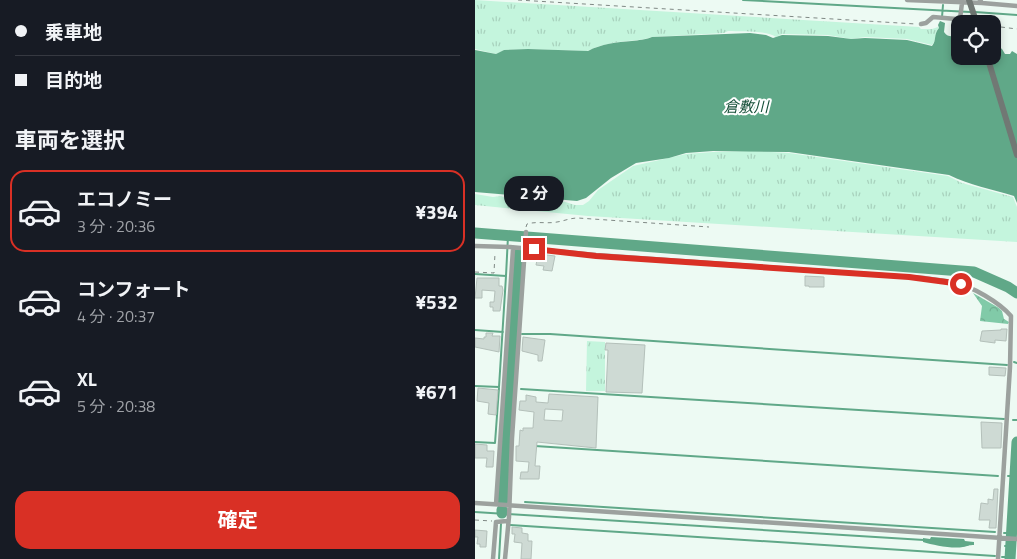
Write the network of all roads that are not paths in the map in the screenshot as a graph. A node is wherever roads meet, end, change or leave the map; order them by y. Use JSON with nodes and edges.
{"nodes":[{"id":1,"x":907,"y":0,"type":"edge"},
{"id":2,"x":937,"y":0,"type":"edge"},
{"id":3,"x":969,"y":0,"type":"edge"},
{"id":4,"x":981,"y":2,"type":"edge"},
{"id":5,"x":962,"y":4,"type":"junction"},
{"id":6,"x":1017,"y":6,"type":"edge"},
{"id":7,"x":961,"y":15,"type":"edge"},
{"id":8,"x":974,"y":15,"type":"edge"},
{"id":9,"x":951,"y":18,"type":"edge"},
{"id":10,"x":921,"y":24,"type":"road end"},
{"id":11,"x":990,"y":65,"type":"edge"},
{"id":12,"x":1017,"y":155,"type":"edge"},
{"id":13,"x":526,"y":232,"type":"road end"},
{"id":14,"x":475,"y":246,"type":"edge"},
{"id":15,"x":510,"y":248,"type":"junction"},
{"id":16,"x":525,"y":249,"type":"junction"},
{"id":17,"x":475,"y":503,"type":"edge"},
{"id":18,"x":497,"y":504,"type":"junction"},
{"id":19,"x":509,"y":514,"type":"junction"},
{"id":20,"x":1001,"y":538,"type":"junction"},
{"id":21,"x":1017,"y":539,"type":"edge"},
{"id":22,"x":493,"y":559,"type":"edge"},
{"id":23,"x":505,"y":559,"type":"edge"},
{"id":24,"x":998,"y":559,"type":"edge"}],
"edges":[{"from":1,"to":2,"type":"street"},
{"from":2,"to":5,"type":"street"},
{"from":3,"to":8,"type":"street"},
{"from":4,"to":5,"type":"street"},
{"from":4,"to":6,"type":"street"},
{"from":5,"to":7,"type":"street"},
{"from":9,"to":10,"type":"street"},
{"from":11,"to":12,"type":"street"},
{"from":13,"to":16,"type":"street"},
{"from":14,"to":15,"type":"street"},
{"from":15,"to":16,"type":"street"},
{"from":15,"to":18,"type":"street"},
{"from":16,"to":19,"type":"street"},
{"from":16,"to":20,"type":"street"},
{"from":17,"to":18,"type":"street"},
{"from":18,"to":19,"type":"street"},
{"from":19,"to":20,"type":"street"},
{"from":19,"to":22,"type":"street"},
{"from":19,"to":23,"type":"street"},
{"from":20,"to":21,"type":"street"},
{"from":20,"to":24,"type":"street"}]}
